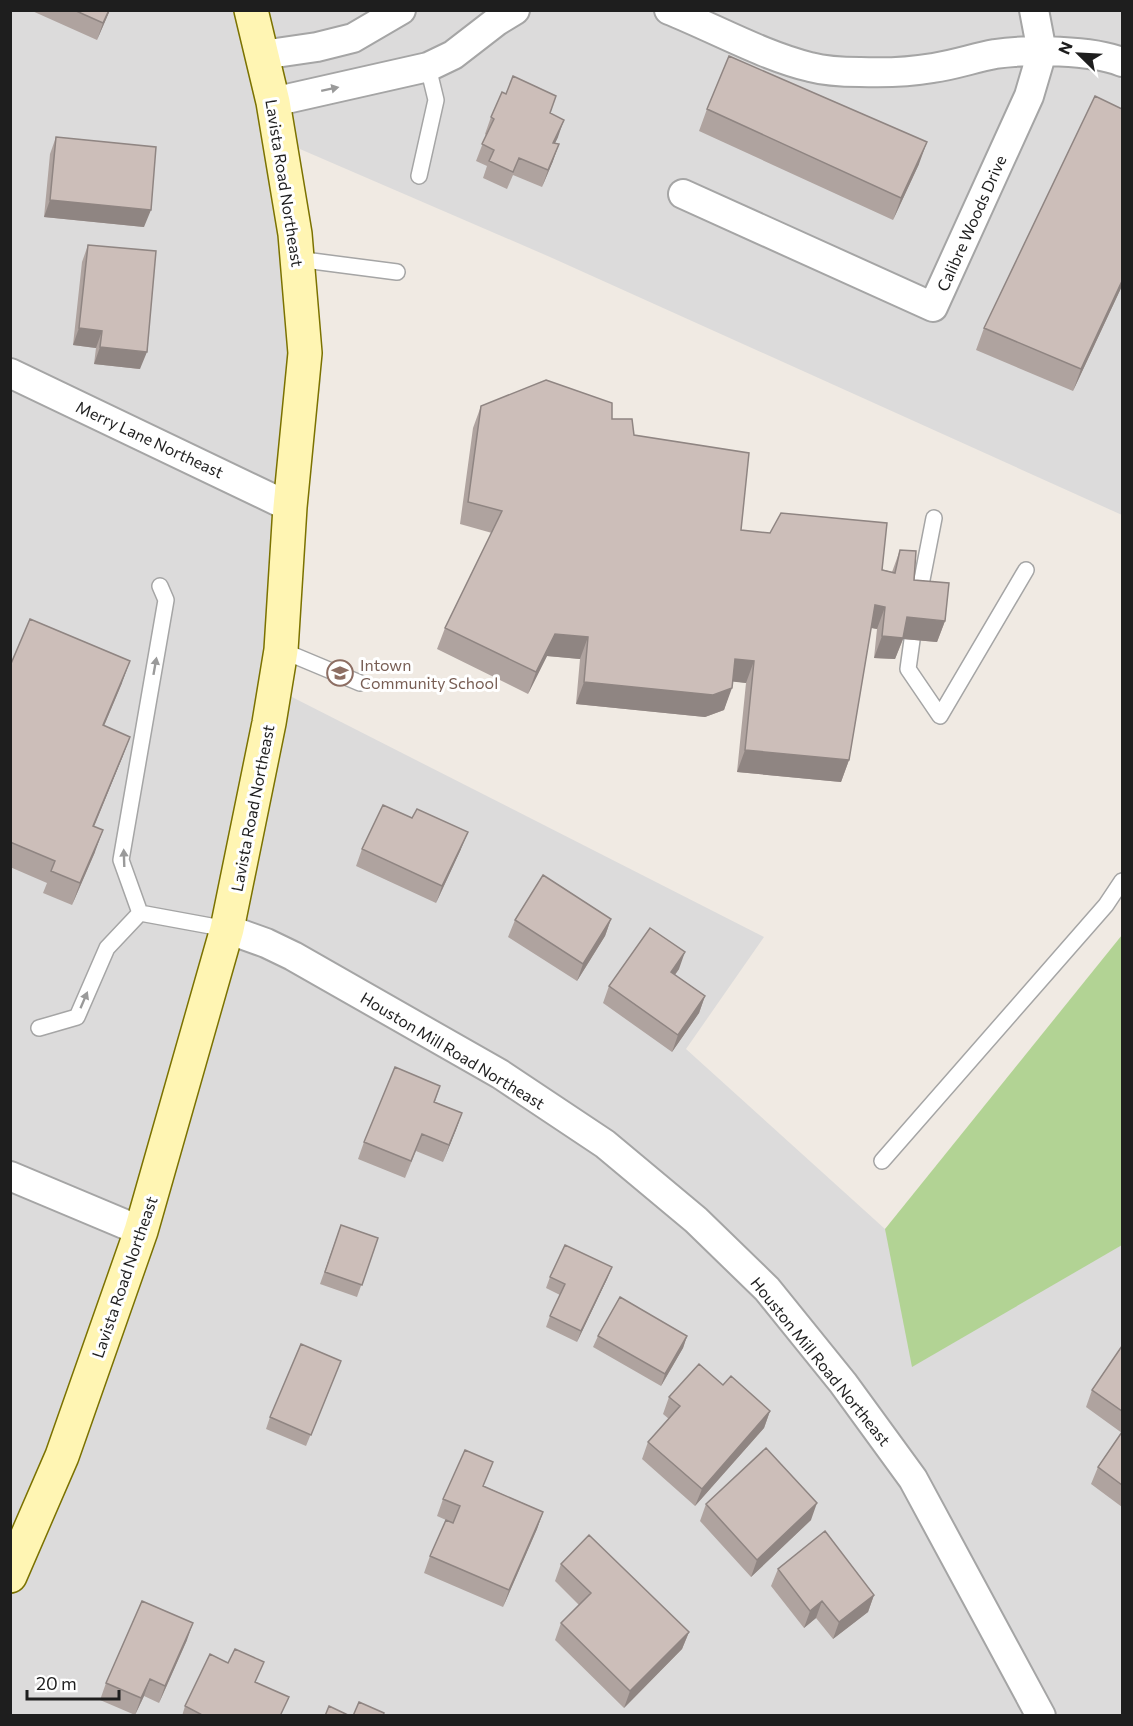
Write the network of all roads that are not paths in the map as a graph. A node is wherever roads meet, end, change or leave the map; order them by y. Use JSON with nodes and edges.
{"nodes":[{"id":1,"x":251,"y":10,"type":"edge"},
{"id":2,"x":401,"y":10,"type":"edge"},
{"id":3,"x":515,"y":10,"type":"edge"},
{"id":4,"x":1034,"y":10,"type":"edge"},
{"id":5,"x":677,"y":12,"type":"edge"},
{"id":6,"x":1042,"y":52,"type":"junction"},
{"id":7,"x":262,"y":55,"type":"junction"},
{"id":8,"x":1122,"y":62,"type":"edge"},
{"id":9,"x":428,"y":67,"type":"junction"},
{"id":10,"x":273,"y":102,"type":"junction"},
{"id":11,"x":418,"y":176,"type":"dead end"},
{"id":12,"x":684,"y":194,"type":"dead end"},
{"id":13,"x":297,"y":259,"type":"junction"},
{"id":14,"x":397,"y":272,"type":"dead end"},
{"id":15,"x":10,"y":374,"type":"edge"},
{"id":16,"x":290,"y":507,"type":"junction"},
{"id":17,"x":934,"y":518,"type":"dead end"},
{"id":18,"x":1026,"y":570,"type":"dead end"},
{"id":19,"x":160,"y":586,"type":"dead end"},
{"id":20,"x":917,"y":603,"type":"edge"},
{"id":21,"x":912,"y":640,"type":"edge"},
{"id":22,"x":280,"y":650,"type":"junction"},
{"id":23,"x":360,"y":683,"type":"dead end"},
{"id":24,"x":1122,"y":881,"type":"edge"},
{"id":25,"x":140,"y":913,"type":"junction"},
{"id":26,"x":227,"y":929,"type":"junction"},
{"id":27,"x":39,"y":1028,"type":"dead end"},
{"id":28,"x":882,"y":1161,"type":"dead end"},
{"id":29,"x":10,"y":1176,"type":"edge"},
{"id":30,"x":141,"y":1231,"type":"junction"},
{"id":31,"x":10,"y":1576,"type":"edge"},
{"id":32,"x":1041,"y":1716,"type":"edge"}],
"edges":[{"from":1,"to":7,"type":"main road","name":"Lavista Road Northeast"},
{"from":2,"to":7,"type":"street"},
{"from":3,"to":9,"type":"street"},
{"from":4,"to":6,"type":"street","name":"Calibre Woods Drive"},
{"from":5,"to":6,"type":"street"},
{"from":6,"to":8,"type":"street"},
{"from":6,"to":12,"type":"street","name":"Calibre Woods Drive"},
{"from":7,"to":10,"type":"main road","name":"Lavista Road Northeast"},
{"from":10,"to":9,"type":"street","one_way":true},
{"from":9,"to":11,"type":"lane"},
{"from":10,"to":13,"type":"main road","name":"Lavista Road Northeast"},
{"from":13,"to":14,"type":"lane"},
{"from":13,"to":16,"type":"main road","name":"Lavista Road Northeast"},
{"from":15,"to":16,"type":"street","name":"Merry Lane Northeast"},
{"from":16,"to":22,"type":"main road","name":"Lavista Road Northeast"},
{"from":17,"to":20,"type":"lane"},
{"from":18,"to":21,"type":"lane"},
{"from":25,"to":19,"type":"lane","one_way":true},
{"from":22,"to":23,"type":"lane"},
{"from":22,"to":26,"type":"main road","name":"Lavista Road Northeast"},
{"from":24,"to":28,"type":"lane"},
{"from":25,"to":26,"type":"lane"},
{"from":27,"to":25,"type":"lane","one_way":true},
{"from":26,"to":30,"type":"main road","name":"Lavista Road Northeast"},
{"from":26,"to":32,"type":"street","name":"Houston Mill Road Northeast"},
{"from":29,"to":30,"type":"street"},
{"from":30,"to":31,"type":"main road","name":"Lavista Road Northeast"}]}
